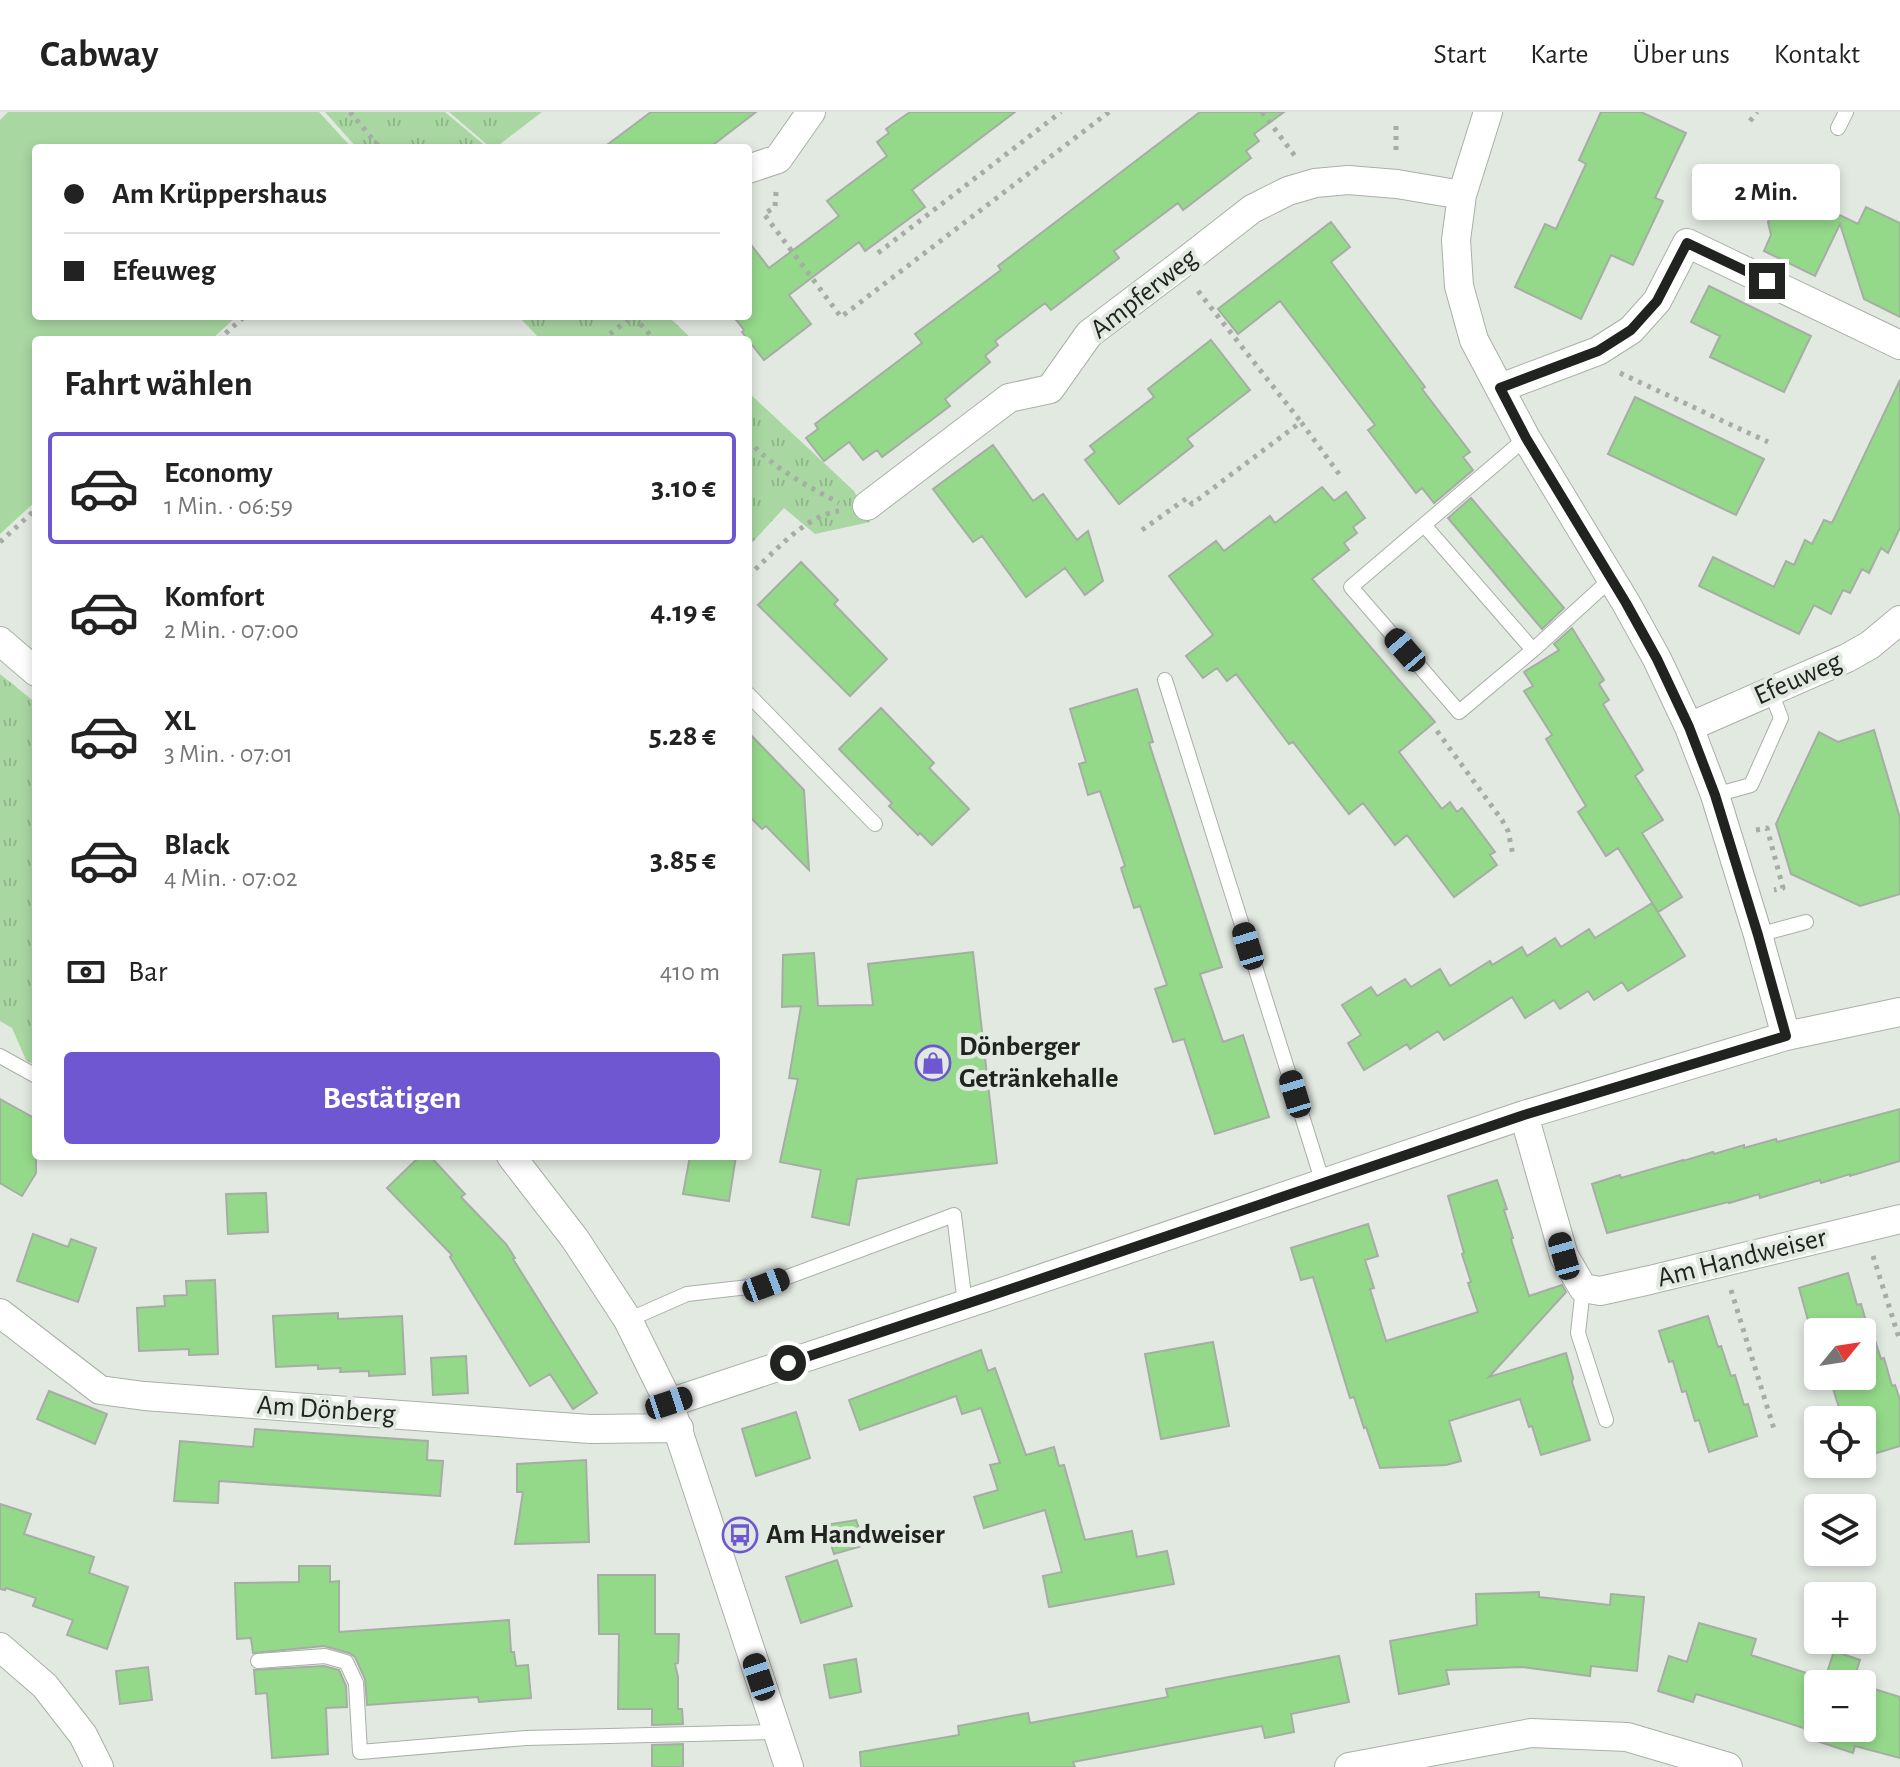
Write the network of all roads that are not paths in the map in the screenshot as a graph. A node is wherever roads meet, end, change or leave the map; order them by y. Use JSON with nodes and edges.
{"nodes":[{"id":1,"x":811,"y":112,"type":"edge"},
{"id":2,"x":1488,"y":112,"type":"edge"},
{"id":3,"x":1846,"y":112,"type":"edge"},
{"id":4,"x":1838,"y":128,"type":"dead end"},
{"id":5,"x":752,"y":168,"type":"edge"},
{"id":6,"x":1462,"y":195,"type":"junction"},
{"id":7,"x":1900,"y":345,"type":"edge"},
{"id":8,"x":1500,"y":388,"type":"junction"},
{"id":9,"x":1526,"y":438,"type":"junction"},
{"id":10,"x":867,"y":506,"type":"dead end"},
{"id":11,"x":1424,"y":525,"type":"junction"},
{"id":12,"x":1611,"y":579,"type":"junction"},
{"id":13,"x":1900,"y":620,"type":"edge"},
{"id":14,"x":0,"y":641,"type":"edge"},
{"id":15,"x":1533,"y":650,"type":"junction"},
{"id":16,"x":32,"y":669,"type":"edge"},
{"id":17,"x":1165,"y":680,"type":"dead end"},
{"id":18,"x":1771,"y":692,"type":"junction"},
{"id":19,"x":752,"y":698,"type":"edge"},
{"id":20,"x":1689,"y":727,"type":"junction"},
{"id":21,"x":1715,"y":795,"type":"junction"},
{"id":22,"x":875,"y":824,"type":"dead end"},
{"id":23,"x":1806,"y":922,"type":"dead end"},
{"id":24,"x":1758,"y":935,"type":"junction"},
{"id":25,"x":1900,"y":1012,"type":"edge"},
{"id":26,"x":1786,"y":1036,"type":"junction"},
{"id":27,"x":0,"y":1056,"type":"edge"},
{"id":28,"x":32,"y":1074,"type":"edge"},
{"id":29,"x":1524,"y":1115,"type":"junction"},
{"id":30,"x":514,"y":1160,"type":"edge"},
{"id":31,"x":1323,"y":1183,"type":"junction"},
{"id":32,"x":1900,"y":1219,"type":"edge"},
{"id":33,"x":1583,"y":1288,"type":"junction"},
{"id":34,"x":965,"y":1304,"type":"junction"},
{"id":35,"x":0,"y":1313,"type":"edge"},
{"id":36,"x":628,"y":1320,"type":"junction"},
{"id":37,"x":674,"y":1415,"type":"junction"},
{"id":38,"x":1606,"y":1420,"type":"dead end"},
{"id":39,"x":0,"y":1647,"type":"edge"},
{"id":40,"x":258,"y":1661,"type":"dead end"},
{"id":41,"x":777,"y":1732,"type":"junction"},
{"id":42,"x":99,"y":1767,"type":"edge"},
{"id":43,"x":789,"y":1767,"type":"edge"},
{"id":44,"x":1349,"y":1767,"type":"edge"},
{"id":45,"x":1728,"y":1767,"type":"edge"}],
"edges":[{"from":1,"to":5,"type":"street"},
{"from":2,"to":6,"type":"street"},
{"from":3,"to":4,"type":"lane"},
{"from":6,"to":8,"type":"street"},
{"from":6,"to":10,"type":"street","name":"Ampferweg"},
{"from":7,"to":8,"type":"street"},
{"from":8,"to":9,"type":"street"},
{"from":9,"to":11,"type":"lane"},
{"from":9,"to":12,"type":"street"},
{"from":11,"to":15,"type":"lane"},
{"from":11,"to":15,"type":"lane"},
{"from":12,"to":15,"type":"lane"},
{"from":12,"to":20,"type":"street"},
{"from":13,"to":18,"type":"street","name":"Efeuweg"},
{"from":14,"to":16,"type":"street"},
{"from":17,"to":31,"type":"lane"},
{"from":18,"to":20,"type":"street","name":"Efeuweg"},
{"from":18,"to":21,"type":"lane"},
{"from":19,"to":22,"type":"lane"},
{"from":20,"to":21,"type":"street"},
{"from":21,"to":24,"type":"street"},
{"from":23,"to":24,"type":"lane"},
{"from":24,"to":26,"type":"street"},
{"from":25,"to":26,"type":"street","name":"Am Dönberg"},
{"from":26,"to":29,"type":"street","name":"Am Dönberg"},
{"from":27,"to":28,"type":"lane"},
{"from":29,"to":31,"type":"street","name":"Am Dönberg"},
{"from":29,"to":33,"type":"street"},
{"from":30,"to":36,"type":"street"},
{"from":31,"to":34,"type":"street","name":"Am Dönberg"},
{"from":32,"to":33,"type":"street","name":"Am Handweiser"},
{"from":33,"to":38,"type":"lane"},
{"from":34,"to":36,"type":"lane"},
{"from":34,"to":37,"type":"street","name":"Am Dönberg"},
{"from":35,"to":37,"type":"street","name":"Am Dönberg"},
{"from":36,"to":37,"type":"street"},
{"from":37,"to":41,"type":"street"},
{"from":39,"to":42,"type":"street"},
{"from":40,"to":41,"type":"lane"},
{"from":41,"to":43,"type":"street"},
{"from":44,"to":45,"type":"street"}]}
